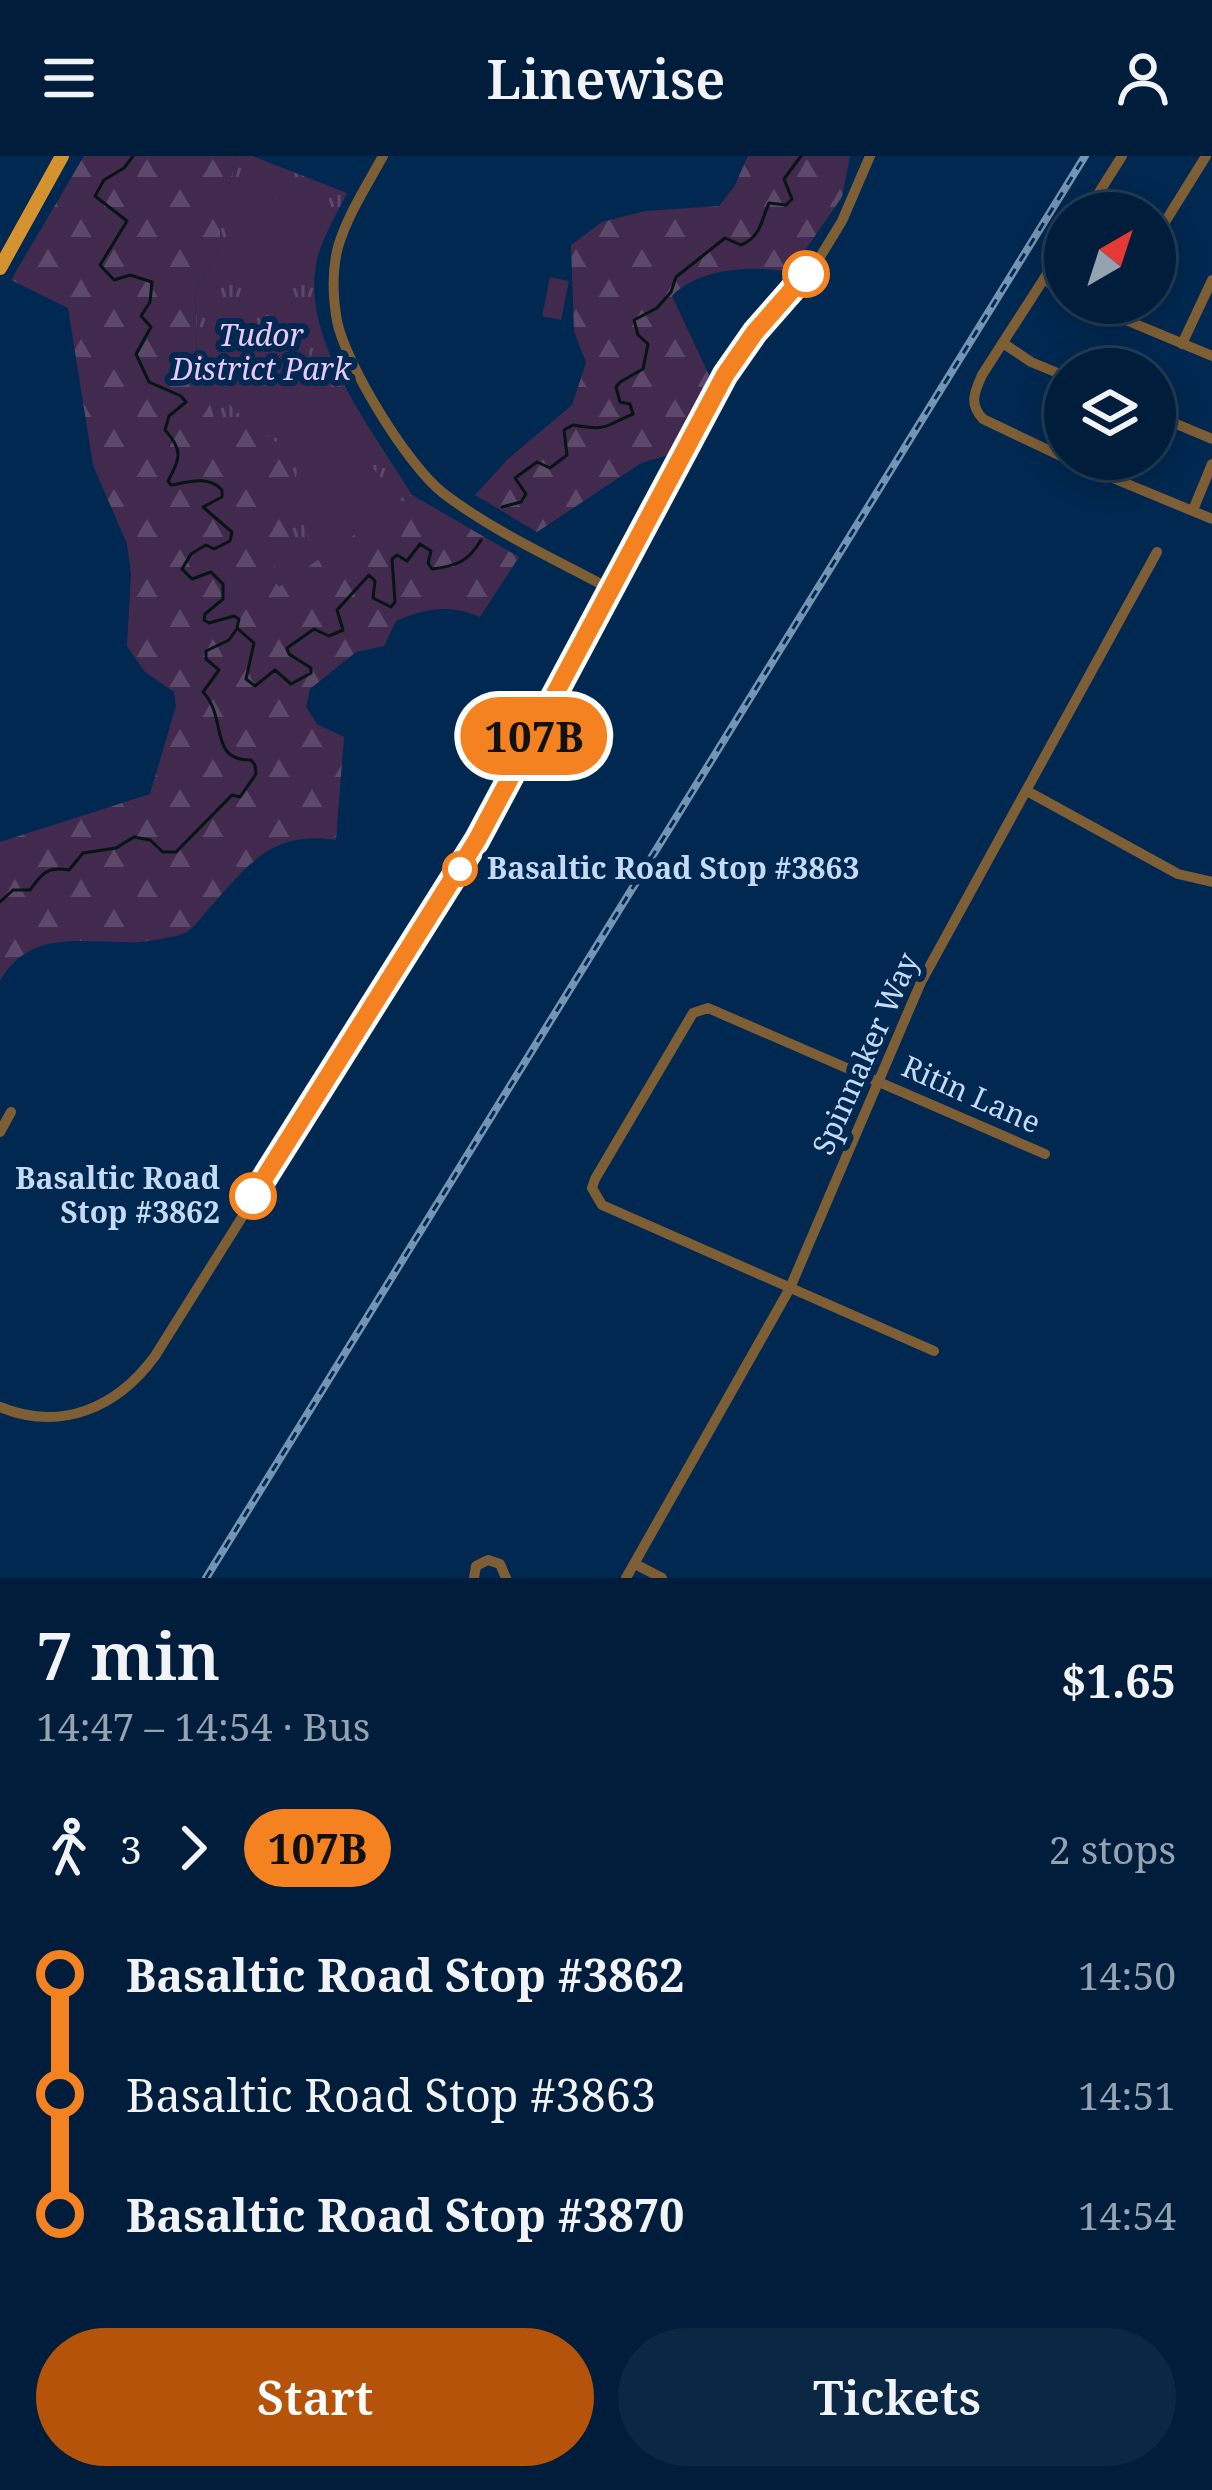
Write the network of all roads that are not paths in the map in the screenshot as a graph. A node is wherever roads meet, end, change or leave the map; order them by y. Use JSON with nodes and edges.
{"nodes":[{"id":1,"x":62,"y":156,"type":"edge"},
{"id":2,"x":382,"y":156,"type":"edge"},
{"id":3,"x":870,"y":156,"type":"edge"},
{"id":4,"x":1122,"y":156,"type":"edge"},
{"id":5,"x":1207,"y":156,"type":"edge"},
{"id":6,"x":1099,"y":192,"type":"edge"},
{"id":7,"x":1176,"y":205,"type":"edge"},
{"id":8,"x":0,"y":268,"type":"edge"},
{"id":9,"x":1044,"y":279,"type":"edge"},
{"id":10,"x":1212,"y":280,"type":"edge"},
{"id":11,"x":1145,"y":324,"type":"edge"},
{"id":12,"x":1004,"y":343,"type":"junction"},
{"id":13,"x":1182,"y":344,"type":"junction"},
{"id":14,"x":1212,"y":356,"type":"edge"},
{"id":15,"x":1044,"y":367,"type":"edge"},
{"id":16,"x":1176,"y":424,"type":"edge"},
{"id":17,"x":1212,"y":440,"type":"edge"},
{"id":18,"x":1044,"y":449,"type":"edge"},
{"id":19,"x":1212,"y":464,"type":"edge"},
{"id":20,"x":1118,"y":480,"type":"edge"},
{"id":21,"x":1192,"y":510,"type":"junction"},
{"id":22,"x":1212,"y":519,"type":"edge"},
{"id":23,"x":1157,"y":552,"type":"dead end"},
{"id":24,"x":612,"y":590,"type":"junction"},
{"id":25,"x":1027,"y":791,"type":"junction"},
{"id":26,"x":1212,"y":882,"type":"edge"},
{"id":27,"x":878,"y":1080,"type":"junction"},
{"id":28,"x":11,"y":1112,"type":"dead end"},
{"id":29,"x":0,"y":1132,"type":"edge"},
{"id":30,"x":1045,"y":1154,"type":"dead end"},
{"id":31,"x":790,"y":1288,"type":"junction"},
{"id":32,"x":934,"y":1352,"type":"dead end"},
{"id":33,"x":0,"y":1406,"type":"edge"},
{"id":34,"x":635,"y":1564,"type":"junction"},
{"id":35,"x":474,"y":1578,"type":"edge"},
{"id":36,"x":506,"y":1578,"type":"edge"},
{"id":37,"x":626,"y":1578,"type":"edge"},
{"id":38,"x":662,"y":1578,"type":"edge"}],
"edges":[{"from":1,"to":8,"type":"main road"},
{"from":2,"to":24,"type":"street"},
{"from":3,"to":24,"type":"street"},
{"from":4,"to":6,"type":"street"},
{"from":5,"to":7,"type":"street"},
{"from":9,"to":12,"type":"street"},
{"from":10,"to":13,"type":"street"},
{"from":11,"to":13,"type":"street"},
{"from":12,"to":15,"type":"street"},
{"from":12,"to":18,"type":"street"},
{"from":13,"to":14,"type":"street"},
{"from":16,"to":17,"type":"street"},
{"from":19,"to":21,"type":"street"},
{"from":20,"to":21,"type":"street"},
{"from":21,"to":22,"type":"street"},
{"from":23,"to":25,"type":"street","name":"Spinnaker Way"},
{"from":24,"to":33,"type":"street"},
{"from":25,"to":26,"type":"street"},
{"from":25,"to":27,"type":"street","name":"Spinnaker Way"},
{"from":27,"to":30,"type":"street","name":"Ritin Lane"},
{"from":27,"to":31,"type":"street","name":"Spinnaker Way"},
{"from":27,"to":31,"type":"street","name":"Ritin Lane"},
{"from":28,"to":29,"type":"street"},
{"from":31,"to":32,"type":"street"},
{"from":31,"to":34,"type":"street","name":"Spinnaker Way"},
{"from":34,"to":37,"type":"street","name":"Spinnaker Way"},
{"from":34,"to":38,"type":"street"},
{"from":35,"to":36,"type":"street"}]}
